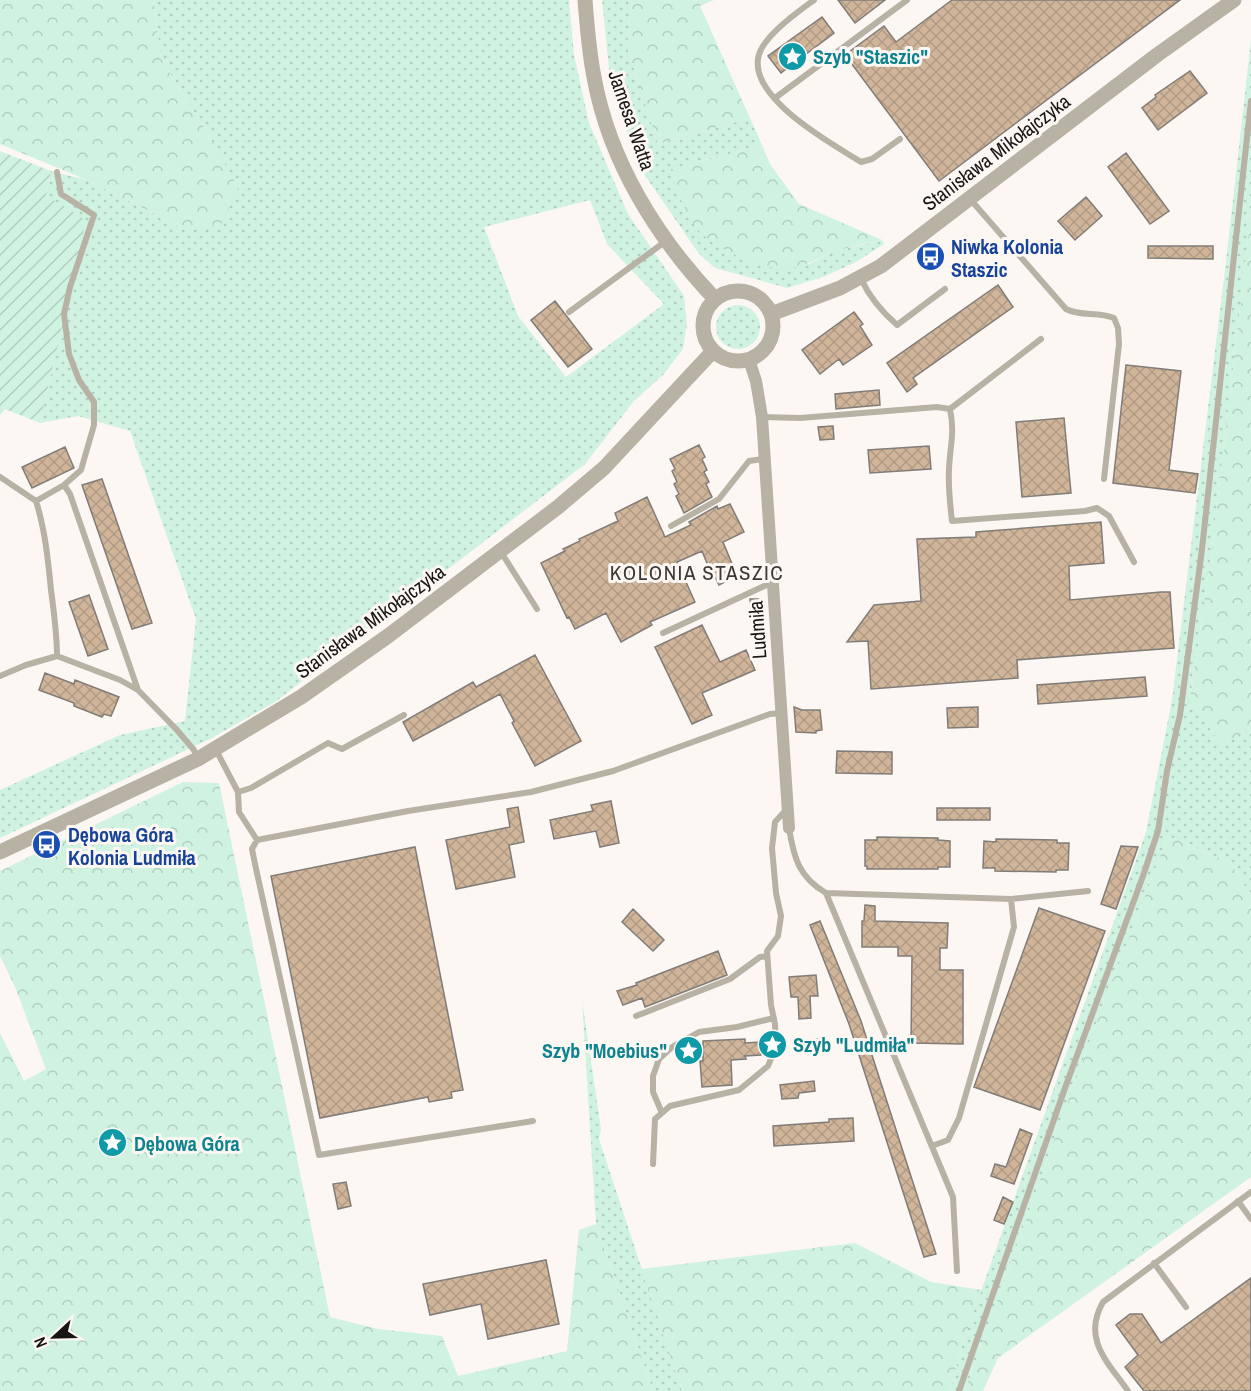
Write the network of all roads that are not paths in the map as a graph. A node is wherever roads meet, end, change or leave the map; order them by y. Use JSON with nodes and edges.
{"nodes":[{"id":1,"x":585,"y":0,"type":"edge"},
{"id":2,"x":814,"y":0,"type":"edge"},
{"id":3,"x":907,"y":0,"type":"edge"},
{"id":4,"x":1234,"y":0,"type":"edge"},
{"id":5,"x":775,"y":98,"type":"junction"},
{"id":6,"x":1251,"y":101,"type":"edge"},
{"id":7,"x":900,"y":139,"type":"dead end"},
{"id":8,"x":57,"y":172,"type":"dead end"},
{"id":9,"x":970,"y":199,"type":"junction"},
{"id":10,"x":667,"y":241,"type":"junction"},
{"id":11,"x":861,"y":278,"type":"junction"},
{"id":12,"x":945,"y":289,"type":"dead end"},
{"id":13,"x":715,"y":299,"type":"junction"},
{"id":14,"x":569,"y":312,"type":"dead end"},
{"id":15,"x":771,"y":314,"type":"junction"},
{"id":16,"x":1041,"y":339,"type":"dead end"},
{"id":17,"x":713,"y":351,"type":"junction"},
{"id":18,"x":749,"y":360,"type":"junction"},
{"id":19,"x":950,"y":409,"type":"junction"},
{"id":20,"x":762,"y":417,"type":"junction"},
{"id":21,"x":764,"y":459,"type":"junction"},
{"id":22,"x":0,"y":477,"type":"edge"},
{"id":23,"x":1104,"y":479,"type":"dead end"},
{"id":24,"x":64,"y":485,"type":"junction"},
{"id":25,"x":36,"y":501,"type":"junction"},
{"id":26,"x":671,"y":526,"type":"dead end"},
{"id":27,"x":500,"y":551,"type":"junction"},
{"id":28,"x":1134,"y":562,"type":"dead end"},
{"id":29,"x":773,"y":582,"type":"junction"},
{"id":30,"x":537,"y":609,"type":"dead end"},
{"id":31,"x":663,"y":633,"type":"dead end"},
{"id":32,"x":57,"y":656,"type":"junction"},
{"id":33,"x":0,"y":676,"type":"edge"},
{"id":34,"x":138,"y":690,"type":"junction"},
{"id":35,"x":782,"y":713,"type":"junction"},
{"id":36,"x":404,"y":715,"type":"dead end"},
{"id":37,"x":216,"y":750,"type":"junction"},
{"id":38,"x":198,"y":759,"type":"junction"},
{"id":39,"x":238,"y":792,"type":"junction"},
{"id":40,"x":788,"y":807,"type":"junction"},
{"id":41,"x":789,"y":828,"type":"joint"},
{"id":42,"x":257,"y":840,"type":"junction"},
{"id":43,"x":0,"y":852,"type":"edge"},
{"id":44,"x":1088,"y":891,"type":"dead end"},
{"id":45,"x":826,"y":893,"type":"junction"},
{"id":46,"x":1011,"y":898,"type":"junction"},
{"id":47,"x":767,"y":956,"type":"junction"},
{"id":48,"x":636,"y":1016,"type":"dead end"},
{"id":49,"x":774,"y":1018,"type":"junction"},
{"id":50,"x":662,"y":1113,"type":"junction"},
{"id":51,"x":532,"y":1120,"type":"dead end"},
{"id":52,"x":932,"y":1146,"type":"junction"},
{"id":53,"x":653,"y":1164,"type":"dead end"},
{"id":54,"x":1251,"y":1192,"type":"edge"},
{"id":55,"x":1238,"y":1201,"type":"junction"},
{"id":56,"x":1251,"y":1219,"type":"edge"},
{"id":57,"x":1154,"y":1263,"type":"junction"},
{"id":58,"x":957,"y":1271,"type":"dead end"},
{"id":59,"x":1186,"y":1307,"type":"dead end"},
{"id":60,"x":958,"y":1391,"type":"edge"},
{"id":61,"x":1128,"y":1391,"type":"edge"}],
"edges":[{"from":1,"to":10,"type":"street","name":"Jamesa Watta"},
{"from":2,"to":5,"type":"lane"},
{"from":3,"to":5,"type":"lane"},
{"from":4,"to":9,"type":"street","name":"Stanisława Mikołajczyka"},
{"from":5,"to":7,"type":"lane"},
{"from":6,"to":60,"type":"lane"},
{"from":8,"to":24,"type":"lane"},
{"from":9,"to":11,"type":"street","name":"Stanisława Mikołajczyka"},
{"from":9,"to":23,"type":"lane"},
{"from":10,"to":13,"type":"street","name":"Jamesa Watta"},
{"from":10,"to":14,"type":"lane"},
{"from":11,"to":12,"type":"lane"},
{"from":11,"to":15,"type":"street","name":"Stanisława Mikołajczyka"},
{"from":13,"to":15,"type":"street"},
{"from":13,"to":17,"type":"street"},
{"from":15,"to":18,"type":"street"},
{"from":16,"to":19,"type":"lane"},
{"from":17,"to":18,"type":"street"},
{"from":17,"to":27,"type":"street","name":"Stanisława Mikołajczyka"},
{"from":18,"to":20,"type":"street","name":"Ludmiła"},
{"from":19,"to":20,"type":"lane"},
{"from":19,"to":28,"type":"lane"},
{"from":20,"to":21,"type":"street","name":"Ludmiła"},
{"from":21,"to":26,"type":"lane"},
{"from":21,"to":29,"type":"street","name":"Ludmiła"},
{"from":22,"to":25,"type":"lane"},
{"from":24,"to":25,"type":"lane"},
{"from":24,"to":34,"type":"lane"},
{"from":25,"to":32,"type":"lane"},
{"from":27,"to":30,"type":"lane"},
{"from":27,"to":37,"type":"street","name":"Stanisława Mikołajczyka"},
{"from":29,"to":31,"type":"lane"},
{"from":29,"to":35,"type":"street","name":"Ludmiła"},
{"from":32,"to":33,"type":"lane"},
{"from":32,"to":34,"type":"lane"},
{"from":34,"to":38,"type":"lane"},
{"from":35,"to":40,"type":"street","name":"Ludmiła"},
{"from":35,"to":42,"type":"lane"},
{"from":36,"to":39,"type":"lane"},
{"from":37,"to":38,"type":"street","name":"Stanisława Mikołajczyka"},
{"from":37,"to":39,"type":"lane"},
{"from":38,"to":43,"type":"street","name":"Stanisława Mikołajczyka"},
{"from":39,"to":42,"type":"lane"},
{"from":40,"to":41,"type":"street","name":"Ludmiła"},
{"from":40,"to":47,"type":"lane"},
{"from":41,"to":45,"type":"lane"},
{"from":42,"to":51,"type":"lane"},
{"from":44,"to":46,"type":"lane"},
{"from":45,"to":46,"type":"lane"},
{"from":45,"to":52,"type":"lane"},
{"from":46,"to":52,"type":"lane"},
{"from":47,"to":48,"type":"lane"},
{"from":47,"to":49,"type":"lane"},
{"from":49,"to":50,"type":"lane"},
{"from":49,"to":50,"type":"lane"},
{"from":50,"to":53,"type":"lane"},
{"from":52,"to":58,"type":"lane"},
{"from":54,"to":55,"type":"lane"},
{"from":55,"to":56,"type":"lane"},
{"from":55,"to":57,"type":"lane"},
{"from":57,"to":59,"type":"lane"},
{"from":57,"to":61,"type":"lane"}]}
